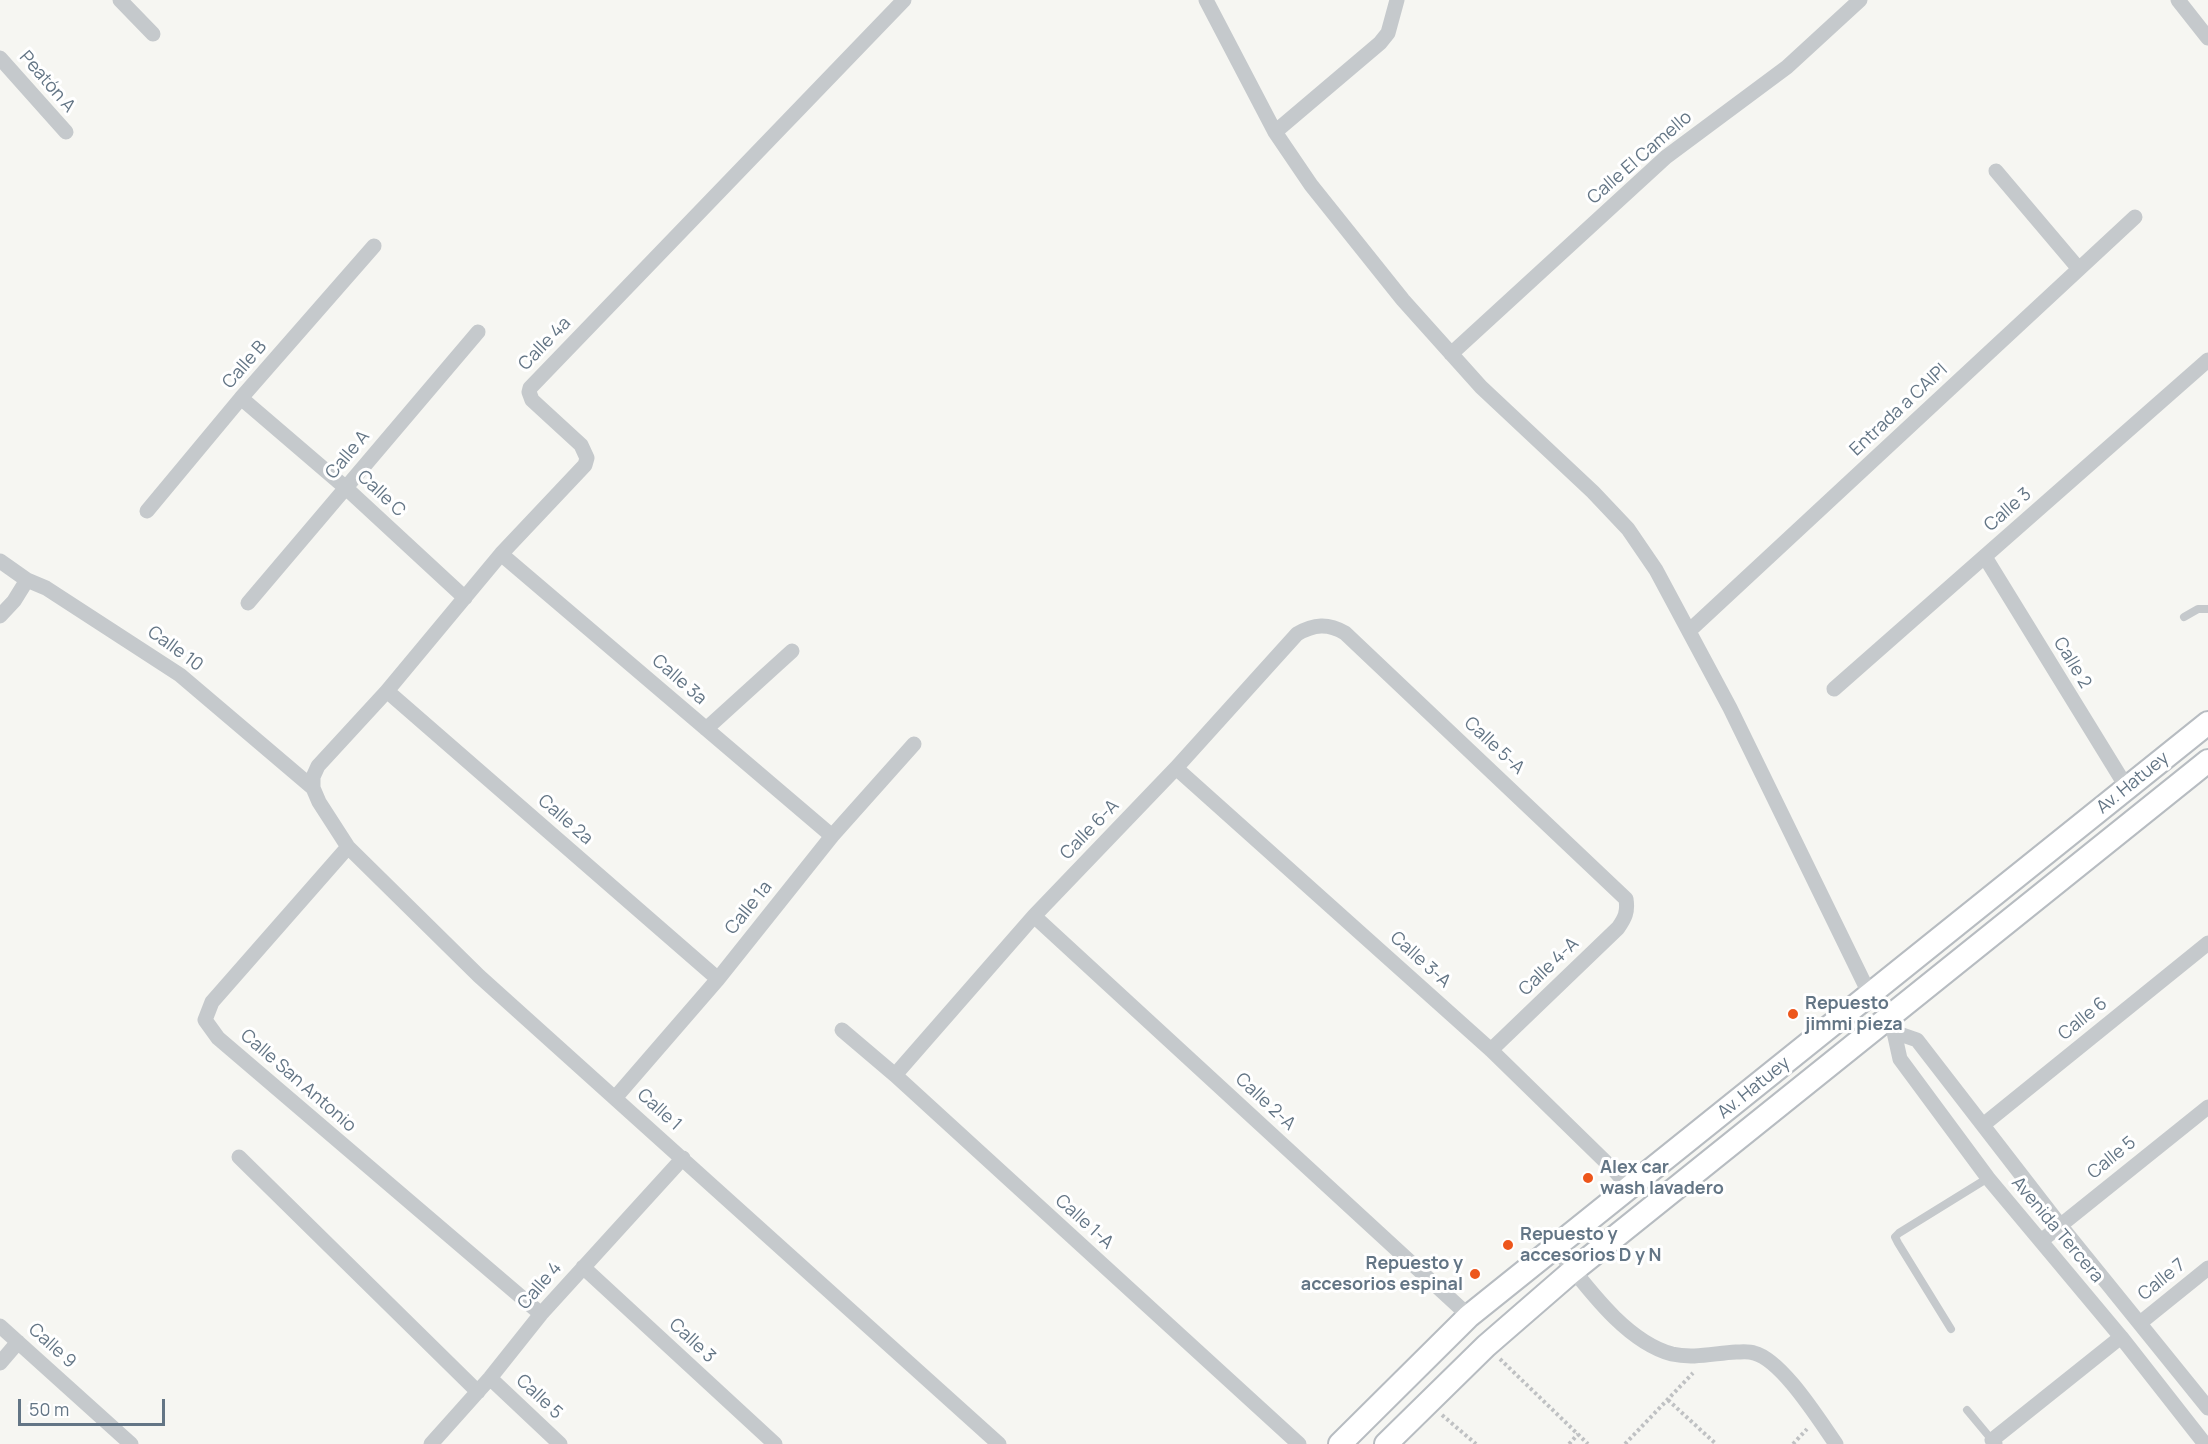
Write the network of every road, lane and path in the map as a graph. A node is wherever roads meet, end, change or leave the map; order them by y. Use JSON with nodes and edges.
{"nodes":[{"id":1,"x":120,"y":0,"type":"edge"},
{"id":2,"x":904,"y":0,"type":"edge"},
{"id":3,"x":1206,"y":0,"type":"edge"},
{"id":4,"x":1397,"y":0,"type":"edge"},
{"id":5,"x":1860,"y":0,"type":"edge"},
{"id":6,"x":2178,"y":0,"type":"edge"},
{"id":7,"x":153,"y":34,"type":"dead end"},
{"id":8,"x":2208,"y":38,"type":"edge"},
{"id":9,"x":0,"y":58,"type":"edge"},
{"id":10,"x":66,"y":132,"type":"dead end"},
{"id":11,"x":1275,"y":132,"type":"junction"},
{"id":12,"x":1996,"y":171,"type":"dead end"},
{"id":13,"x":2135,"y":217,"type":"dead end"},
{"id":14,"x":374,"y":246,"type":"dead end"},
{"id":15,"x":2079,"y":269,"type":"junction"},
{"id":16,"x":478,"y":332,"type":"dead end"},
{"id":17,"x":1451,"y":354,"type":"junction"},
{"id":18,"x":2208,"y":360,"type":"edge"},
{"id":19,"x":241,"y":398,"type":"junction"},
{"id":20,"x":346,"y":488,"type":"junction"},
{"id":21,"x":147,"y":511,"type":"dead end"},
{"id":22,"x":501,"y":554,"type":"junction"},
{"id":23,"x":1984,"y":557,"type":"junction"},
{"id":24,"x":0,"y":561,"type":"edge"},
{"id":25,"x":27,"y":580,"type":"junction"},
{"id":26,"x":465,"y":598,"type":"junction"},
{"id":27,"x":248,"y":603,"type":"dead end"},
{"id":28,"x":2208,"y":609,"type":"edge"},
{"id":29,"x":0,"y":616,"type":"edge"},
{"id":30,"x":2184,"y":618,"type":"dead end"},
{"id":31,"x":1322,"y":625,"type":"joint"},
{"id":32,"x":1689,"y":630,"type":"junction"},
{"id":33,"x":792,"y":651,"type":"dead end"},
{"id":34,"x":1834,"y":689,"type":"dead end"},
{"id":35,"x":387,"y":691,"type":"junction"},
{"id":36,"x":2208,"y":723,"type":"edge"},
{"id":37,"x":706,"y":729,"type":"junction"},
{"id":38,"x":914,"y":744,"type":"dead end"},
{"id":39,"x":2208,"y":761,"type":"edge"},
{"id":40,"x":1176,"y":768,"type":"junction"},
{"id":41,"x":313,"y":788,"type":"junction"},
{"id":42,"x":2127,"y":788,"type":"junction"},
{"id":43,"x":832,"y":836,"type":"junction"},
{"id":44,"x":348,"y":846,"type":"junction"},
{"id":45,"x":1628,"y":909,"type":"joint"},
{"id":46,"x":1034,"y":916,"type":"junction"},
{"id":47,"x":2208,"y":943,"type":"edge"},
{"id":48,"x":718,"y":979,"type":"junction"},
{"id":49,"x":1870,"y":995,"type":"junction"},
{"id":50,"x":1891,"y":1026,"type":"junction"},
{"id":51,"x":842,"y":1030,"type":"dead end"},
{"id":52,"x":1491,"y":1050,"type":"junction"},
{"id":53,"x":895,"y":1075,"type":"junction"},
{"id":54,"x":615,"y":1098,"type":"junction"},
{"id":55,"x":2208,"y":1107,"type":"edge"},
{"id":56,"x":1983,"y":1125,"type":"junction"},
{"id":57,"x":239,"y":1157,"type":"dead end"},
{"id":58,"x":683,"y":1158,"type":"junction"},
{"id":59,"x":1988,"y":1178,"type":"junction"},
{"id":60,"x":1630,"y":1188,"type":"junction"},
{"id":61,"x":2060,"y":1225,"type":"junction"},
{"id":62,"x":2041,"y":1241,"type":"junction"},
{"id":63,"x":1556,"y":1247,"type":"junction"},
{"id":64,"x":583,"y":1267,"type":"junction"},
{"id":65,"x":2208,"y":1268,"type":"edge"},
{"id":66,"x":1574,"y":1270,"type":"junction"},
{"id":67,"x":541,"y":1314,"type":"junction"},
{"id":68,"x":1469,"y":1316,"type":"junction"},
{"id":69,"x":2139,"y":1323,"type":"junction"},
{"id":70,"x":0,"y":1326,"type":"edge"},
{"id":71,"x":1951,"y":1329,"type":"dead end"},
{"id":72,"x":2121,"y":1337,"type":"junction"},
{"id":73,"x":18,"y":1342,"type":"junction"},
{"id":74,"x":1485,"y":1346,"type":"junction"},
{"id":75,"x":1708,"y":1356,"type":"junction"},
{"id":76,"x":0,"y":1363,"type":"edge"},
{"id":77,"x":490,"y":1378,"type":"junction"},
{"id":78,"x":478,"y":1392,"type":"junction"},
{"id":79,"x":1668,"y":1400,"type":"junction"},
{"id":80,"x":1428,"y":1403,"type":"junction"},
{"id":81,"x":2208,"y":1408,"type":"edge"},
{"id":82,"x":1967,"y":1410,"type":"dead end"},
{"id":83,"x":1578,"y":1434,"type":"junction"},
{"id":84,"x":2205,"y":1439,"type":"edge"},
{"id":85,"x":1993,"y":1442,"type":"edge"},
{"id":86,"x":131,"y":1444,"type":"edge"},
{"id":87,"x":431,"y":1444,"type":"edge"},
{"id":88,"x":560,"y":1444,"type":"edge"},
{"id":89,"x":775,"y":1444,"type":"edge"},
{"id":90,"x":999,"y":1444,"type":"edge"},
{"id":91,"x":1299,"y":1444,"type":"edge"},
{"id":92,"x":1340,"y":1444,"type":"edge"},
{"id":93,"x":1386,"y":1444,"type":"edge"},
{"id":94,"x":1476,"y":1444,"type":"edge"},
{"id":95,"x":1569,"y":1444,"type":"edge"},
{"id":96,"x":1588,"y":1444,"type":"edge"},
{"id":97,"x":1625,"y":1444,"type":"edge"},
{"id":98,"x":1716,"y":1444,"type":"edge"},
{"id":99,"x":1836,"y":1444,"type":"edge"}],
"edges":[{"from":1,"to":7,"type":"street"},
{"from":2,"to":22,"type":"street","name":"Calle 4a"},
{"from":3,"to":11,"type":"street"},
{"from":4,"to":11,"type":"street"},
{"from":5,"to":17,"type":"street","name":"Calle El Camello"},
{"from":6,"to":8,"type":"street"},
{"from":9,"to":10,"type":"street","name":"Peatón A"},
{"from":11,"to":17,"type":"street"},
{"from":12,"to":15,"type":"street"},
{"from":13,"to":15,"type":"street","name":"Entrada a CAIPI"},
{"from":14,"to":19,"type":"street","name":"Calle B"},
{"from":15,"to":32,"type":"street","name":"Entrada a CAIPI"},
{"from":16,"to":20,"type":"street","name":"Calle A"},
{"from":17,"to":32,"type":"street"},
{"from":18,"to":23,"type":"street","name":"Calle 3"},
{"from":19,"to":20,"type":"street","name":"Calle C"},
{"from":19,"to":21,"type":"street","name":"Calle B"},
{"from":20,"to":26,"type":"street","name":"Calle C"},
{"from":20,"to":27,"type":"street","name":"Calle A"},
{"from":22,"to":26,"type":"street","name":"Calle 4a"},
{"from":22,"to":37,"type":"street","name":"Calle 3a"},
{"from":23,"to":34,"type":"street","name":"Calle 3"},
{"from":23,"to":42,"type":"street","name":"Calle 2"},
{"from":24,"to":25,"type":"street","name":"Calle 10"},
{"from":25,"to":29,"type":"street"},
{"from":25,"to":41,"type":"street","name":"Calle 10"},
{"from":26,"to":35,"type":"street","name":"Calle 4a"},
{"from":28,"to":30,"type":"lane"},
{"from":31,"to":40,"type":"street","name":"Calle 6-A"},
{"from":31,"to":45,"type":"street","name":"Calle 5-A"},
{"from":32,"to":49,"type":"street"},
{"from":33,"to":37,"type":"street"},
{"from":35,"to":41,"type":"street","name":"Calle 4a"},
{"from":35,"to":48,"type":"street","name":"Calle 2a"},
{"from":36,"to":42,"type":"main road","name":"Av. Hatuey"},
{"from":37,"to":43,"type":"street","name":"Calle 3a"},
{"from":38,"to":43,"type":"street","name":"Calle 1a"},
{"from":39,"to":50,"type":"main road","name":"Av. Hatuey"},
{"from":40,"to":46,"type":"street","name":"Calle 6-A"},
{"from":40,"to":52,"type":"street","name":"Calle 3-A"},
{"from":41,"to":44,"type":"street","name":"Calle 1"},
{"from":42,"to":49,"type":"main road","name":"Av. Hatuey"},
{"from":43,"to":48,"type":"street","name":"Calle 1a"},
{"from":44,"to":54,"type":"street","name":"Calle 1"},
{"from":44,"to":67,"type":"street","name":"Calle San Antonio"},
{"from":45,"to":52,"type":"street","name":"Calle 4-A"},
{"from":46,"to":53,"type":"street","name":"Calle 6-A"},
{"from":46,"to":68,"type":"street","name":"Calle 2-A"},
{"from":47,"to":56,"type":"street","name":"Calle 6"},
{"from":48,"to":54,"type":"street","name":"Calle 1a"},
{"from":49,"to":60,"type":"main road","name":"Av. Hatuey"},
{"from":50,"to":56,"type":"street","name":"Avenida Tercera"},
{"from":50,"to":59,"type":"street","name":"Avenida Tercera"},
{"from":50,"to":66,"type":"main road","name":"Av. Hatuey"},
{"from":51,"to":53,"type":"street","name":"Calle 1-A"},
{"from":52,"to":60,"type":"street","name":"Calle 3-A"},
{"from":53,"to":91,"type":"street","name":"Calle 1-A"},
{"from":54,"to":58,"type":"street","name":"Calle 1"},
{"from":55,"to":61,"type":"street","name":"Calle 5"},
{"from":56,"to":61,"type":"street","name":"Avenida Tercera"},
{"from":57,"to":78,"type":"street"},
{"from":58,"to":64,"type":"street","name":"Calle 4"},
{"from":58,"to":90,"type":"street","name":"Calle 1"},
{"from":59,"to":62,"type":"street","name":"Avenida Tercera"},
{"from":59,"to":71,"type":"lane"},
{"from":60,"to":63,"type":"main road","name":"Av. Hatuey"},
{"from":61,"to":62,"type":"street","name":"Calle 5"},
{"from":61,"to":69,"type":"street","name":"Avenida Tercera"},
{"from":62,"to":72,"type":"street","name":"Avenida Tercera"},
{"from":63,"to":66,"type":"street"},
{"from":63,"to":68,"type":"main road","name":"Av. Hatuey"},
{"from":64,"to":67,"type":"street","name":"Calle 4"},
{"from":64,"to":89,"type":"street","name":"Calle 3"},
{"from":65,"to":69,"type":"street","name":"Calle 7"},
{"from":66,"to":74,"type":"main road","name":"Av. Hatuey"},
{"from":66,"to":75,"type":"street"},
{"from":67,"to":77,"type":"street","name":"Calle 4"},
{"from":68,"to":92,"type":"main road","name":"Av. Hatuey"},
{"from":69,"to":81,"type":"street","name":"Avenida Tercera"},
{"from":70,"to":73,"type":"street","name":"Calle 9"},
{"from":72,"to":84,"type":"street","name":"Avenida Tercera"},
{"from":72,"to":85,"type":"street"},
{"from":73,"to":76,"type":"street"},
{"from":73,"to":86,"type":"street","name":"Calle 9"},
{"from":74,"to":80,"type":"main road","name":"Av. Hatuey"},
{"from":74,"to":83,"type":"path"},
{"from":75,"to":79,"type":"path"},
{"from":75,"to":99,"type":"street"},
{"from":77,"to":78,"type":"street","name":"Calle 4"},
{"from":77,"to":88,"type":"street","name":"Calle 5"},
{"from":78,"to":87,"type":"street","name":"Calle 4"},
{"from":79,"to":97,"type":"path"},
{"from":79,"to":98,"type":"path"},
{"from":80,"to":93,"type":"main road","name":"Av. Hatuey"},
{"from":80,"to":94,"type":"path"},
{"from":82,"to":85,"type":"lane"},
{"from":83,"to":95,"type":"path"},
{"from":83,"to":96,"type":"path"}]}
